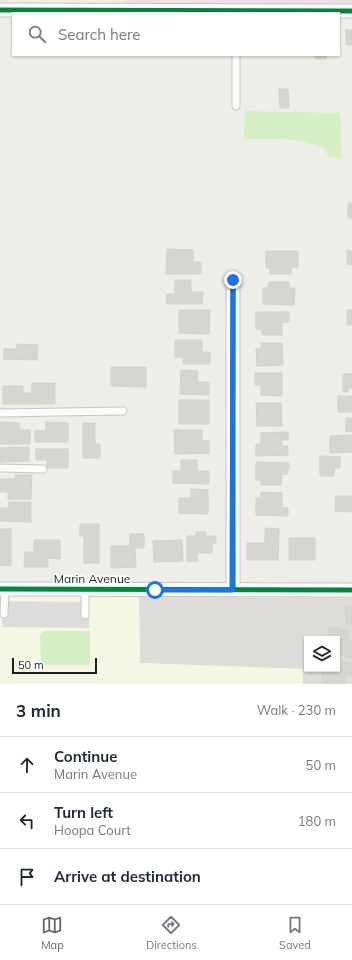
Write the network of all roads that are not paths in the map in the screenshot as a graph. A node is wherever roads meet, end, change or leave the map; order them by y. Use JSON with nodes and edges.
{"nodes":[{"id":1,"x":0,"y":10,"type":"edge"},
{"id":2,"x":352,"y":11,"type":"edge"},
{"id":3,"x":236,"y":12,"type":"edge"},
{"id":4,"x":236,"y":56,"type":"edge"},
{"id":5,"x":236,"y":106,"type":"dead end"},
{"id":6,"x":233,"y":280,"type":"dead end"},
{"id":7,"x":122,"y":411,"type":"dead end"},
{"id":8,"x":0,"y":413,"type":"edge"},
{"id":9,"x":0,"y":468,"type":"edge"},
{"id":10,"x":43,"y":469,"type":"dead end"},
{"id":11,"x":2,"y":589,"type":"edge"},
{"id":12,"x":85,"y":589,"type":"junction"},
{"id":13,"x":232,"y":590,"type":"junction"},
{"id":14,"x":352,"y":590,"type":"edge"},
{"id":15,"x":4,"y":614,"type":"dead end"},
{"id":16,"x":85,"y":615,"type":"dead end"}],
"edges":[{"from":1,"to":3,"type":"street"},
{"from":2,"to":3,"type":"street"},
{"from":4,"to":5,"type":"lane"},
{"from":6,"to":13,"type":"street"},
{"from":7,"to":8,"type":"lane"},
{"from":9,"to":10,"type":"lane"},
{"from":11,"to":12,"type":"street","name":"Marin Avenue"},
{"from":11,"to":15,"type":"lane"},
{"from":12,"to":13,"type":"street","name":"Marin Avenue"},
{"from":12,"to":16,"type":"lane"},
{"from":13,"to":14,"type":"street","name":"Marin Avenue"}]}
